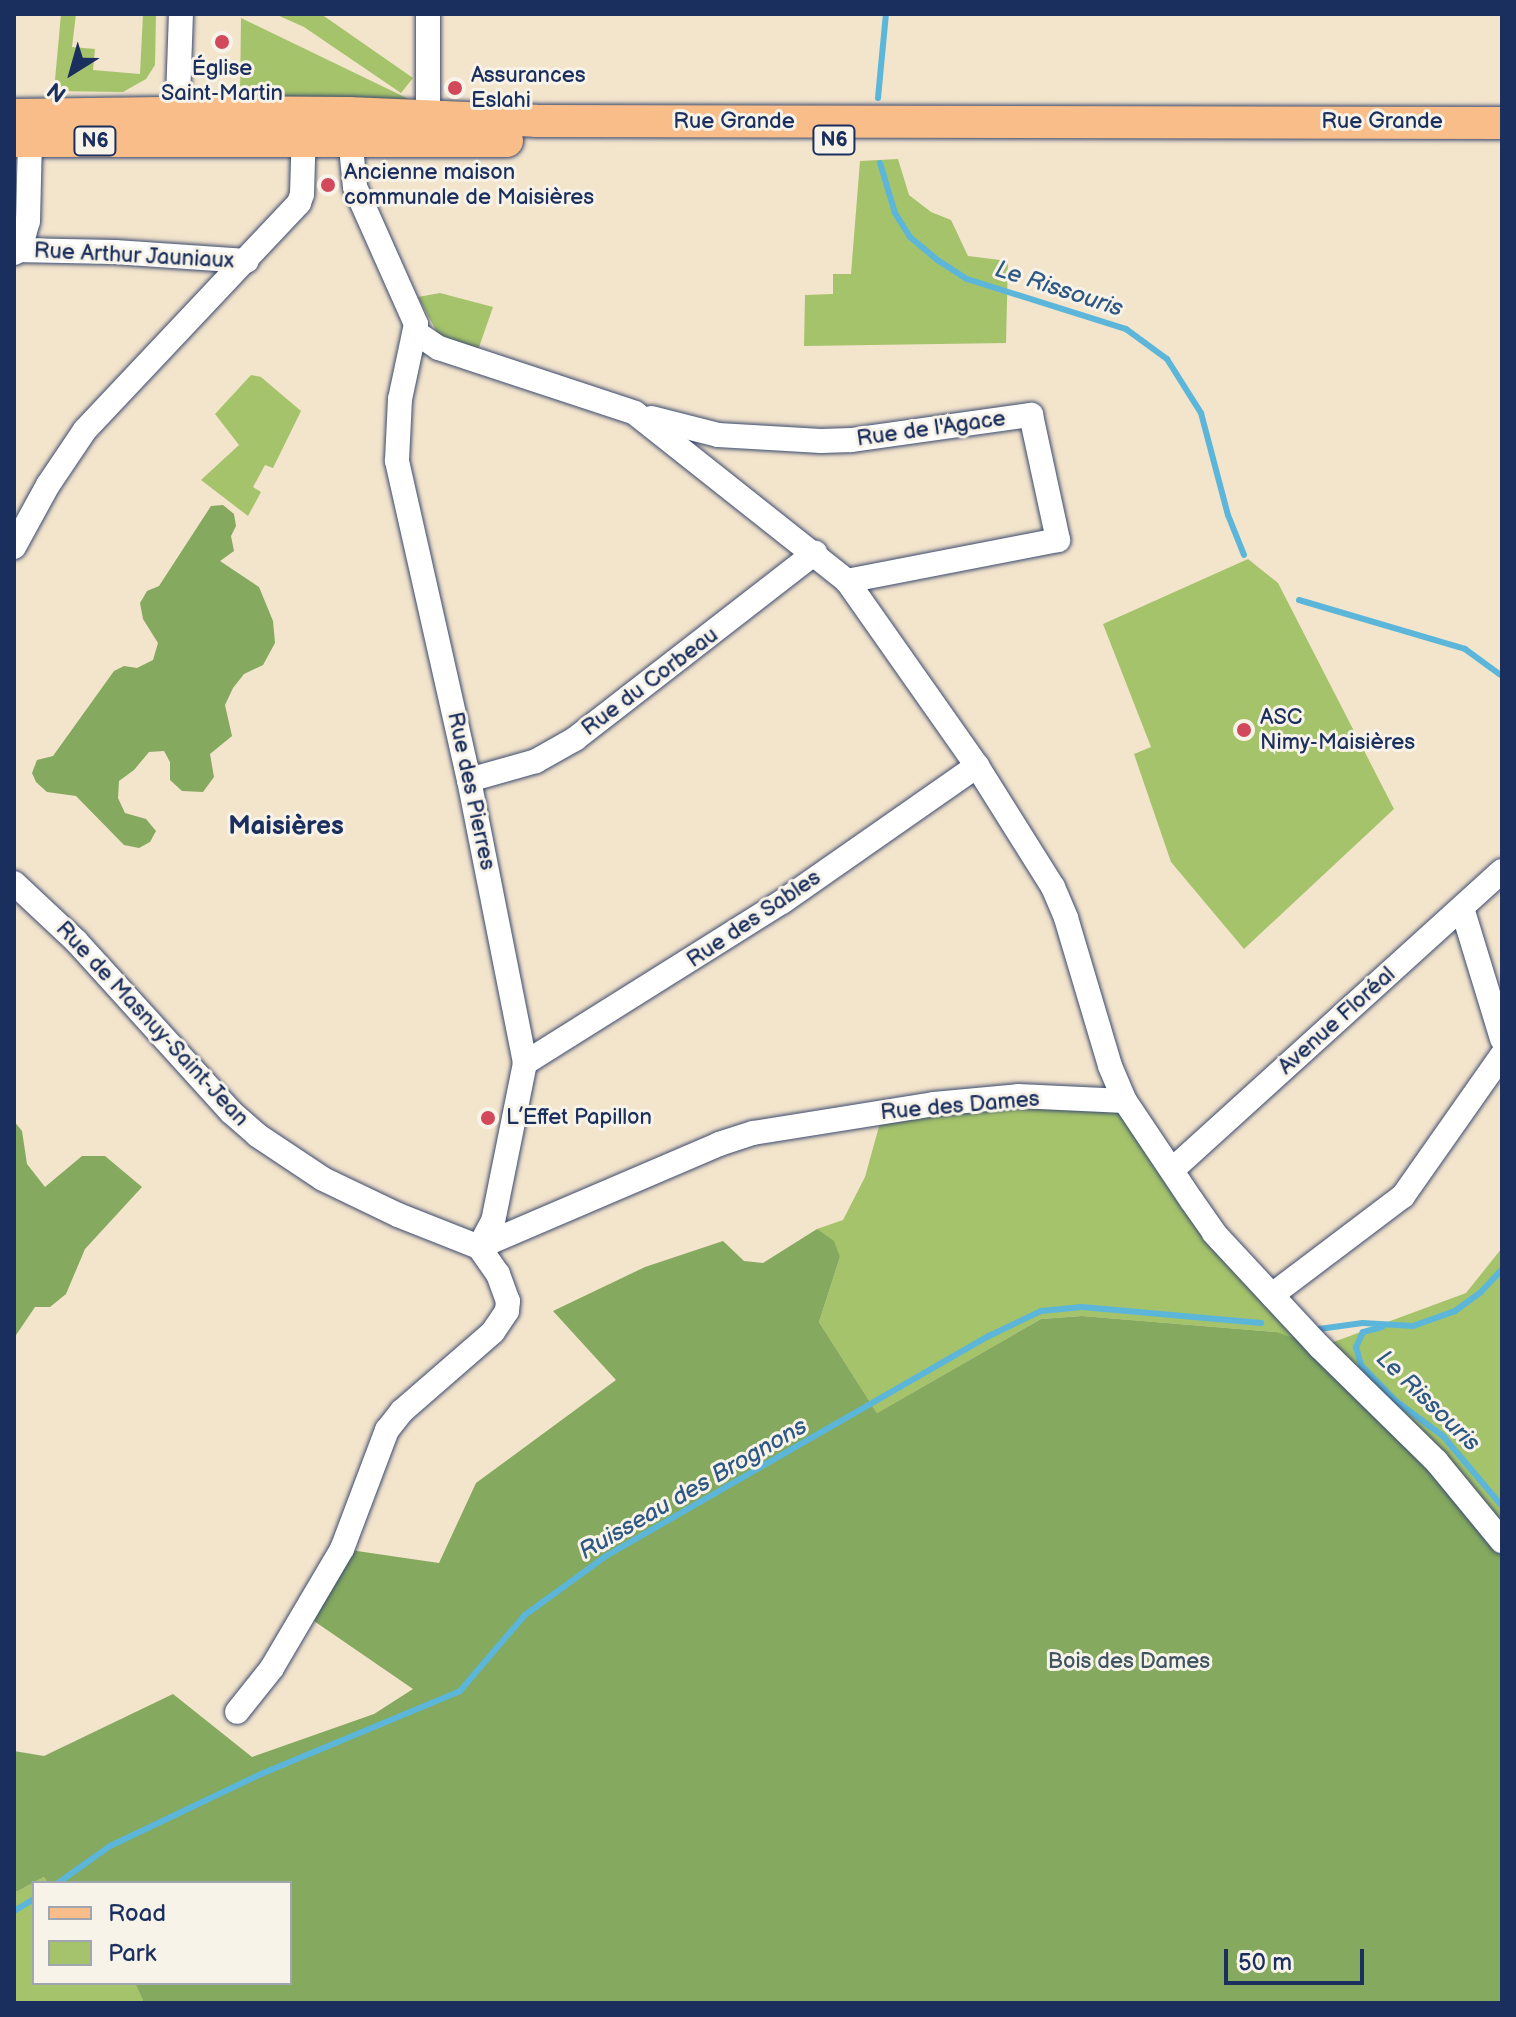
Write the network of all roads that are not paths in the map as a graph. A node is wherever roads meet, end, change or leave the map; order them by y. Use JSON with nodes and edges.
{"nodes":[{"id":1,"x":181,"y":14,"type":"edge"},
{"id":2,"x":428,"y":14,"type":"edge"},
{"id":3,"x":428,"y":118,"type":"junction"},
{"id":4,"x":1502,"y":123,"type":"edge"},
{"id":5,"x":177,"y":126,"type":"junction"},
{"id":6,"x":304,"y":127,"type":"junction"},
{"id":7,"x":349,"y":127,"type":"junction"},
{"id":8,"x":19,"y":132,"type":"edge"},
{"id":9,"x":1502,"y":144,"type":"edge"},
{"id":10,"x":16,"y":251,"type":"edge"},
{"id":11,"x":247,"y":261,"type":"junction"},
{"id":12,"x":415,"y":332,"type":"junction"},
{"id":13,"x":635,"y":413,"type":"junction"},
{"id":14,"x":14,"y":547,"type":"edge"},
{"id":15,"x":815,"y":553,"type":"junction"},
{"id":16,"x":847,"y":581,"type":"junction"},
{"id":17,"x":977,"y":766,"type":"junction"},
{"id":18,"x":469,"y":780,"type":"junction"},
{"id":19,"x":1502,"y":871,"type":"edge"},
{"id":20,"x":14,"y":883,"type":"edge"},
{"id":21,"x":1462,"y":908,"type":"junction"},
{"id":22,"x":1502,"y":1039,"type":"edge"},
{"id":23,"x":1502,"y":1055,"type":"edge"},
{"id":24,"x":525,"y":1063,"type":"junction"},
{"id":25,"x":1125,"y":1101,"type":"junction"},
{"id":26,"x":1172,"y":1170,"type":"junction"},
{"id":27,"x":479,"y":1247,"type":"junction"},
{"id":28,"x":1272,"y":1295,"type":"junction"},
{"id":29,"x":1502,"y":1541,"type":"edge"},
{"id":30,"x":237,"y":1712,"type":"dead end"}],
"edges":[{"from":1,"to":5,"type":"street"},
{"from":2,"to":3,"type":"street"},
{"from":3,"to":4,"type":"main road","name":"Rue Grande","number":"N6"},
{"from":3,"to":7,"type":"main road","name":"Rue Grande","number":"N6"},
{"from":5,"to":6,"type":"main road","name":"Rue Grande","number":"N6"},
{"from":5,"to":8,"type":"main road","name":"Rue Grande","number":"N6"},
{"from":6,"to":7,"type":"main road","name":"Rue Grande","number":"N6"},
{"from":6,"to":11,"type":"street"},
{"from":7,"to":9,"type":"main road","name":"Rue Grande","number":"N6"},
{"from":7,"to":12,"type":"street"},
{"from":8,"to":10,"type":"street","name":"Rue Arthur Jauniaux"},
{"from":10,"to":11,"type":"street","name":"Rue Arthur Jauniaux"},
{"from":11,"to":14,"type":"street"},
{"from":12,"to":13,"type":"street","name":"Rue de l'Agace"},
{"from":12,"to":18,"type":"street","name":"Rue des Pierres"},
{"from":13,"to":15,"type":"street","name":"Rue de l'Agace"},
{"from":13,"to":16,"type":"street","name":"Rue de l'Agace"},
{"from":15,"to":16,"type":"street","name":"Rue de l'Agace"},
{"from":15,"to":18,"type":"street","name":"Rue du Corbeau"},
{"from":16,"to":17,"type":"street","name":"Rue de l'Agace"},
{"from":17,"to":24,"type":"street","name":"Rue des Sables"},
{"from":17,"to":25,"type":"street","name":"Rue de l'Agace"},
{"from":18,"to":24,"type":"street","name":"Rue des Pierres"},
{"from":19,"to":21,"type":"street","name":"Avenue Floréal"},
{"from":20,"to":27,"type":"street","name":"Rue de Masnuy-Saint-Jean"},
{"from":21,"to":22,"type":"street"},
{"from":21,"to":26,"type":"street","name":"Avenue Floréal"},
{"from":23,"to":28,"type":"street"},
{"from":24,"to":27,"type":"street","name":"Rue des Pierres"},
{"from":25,"to":26,"type":"street"},
{"from":25,"to":27,"type":"street","name":"Rue des Dames"},
{"from":26,"to":28,"type":"street"},
{"from":27,"to":30,"type":"street"},
{"from":28,"to":29,"type":"street"}]}
